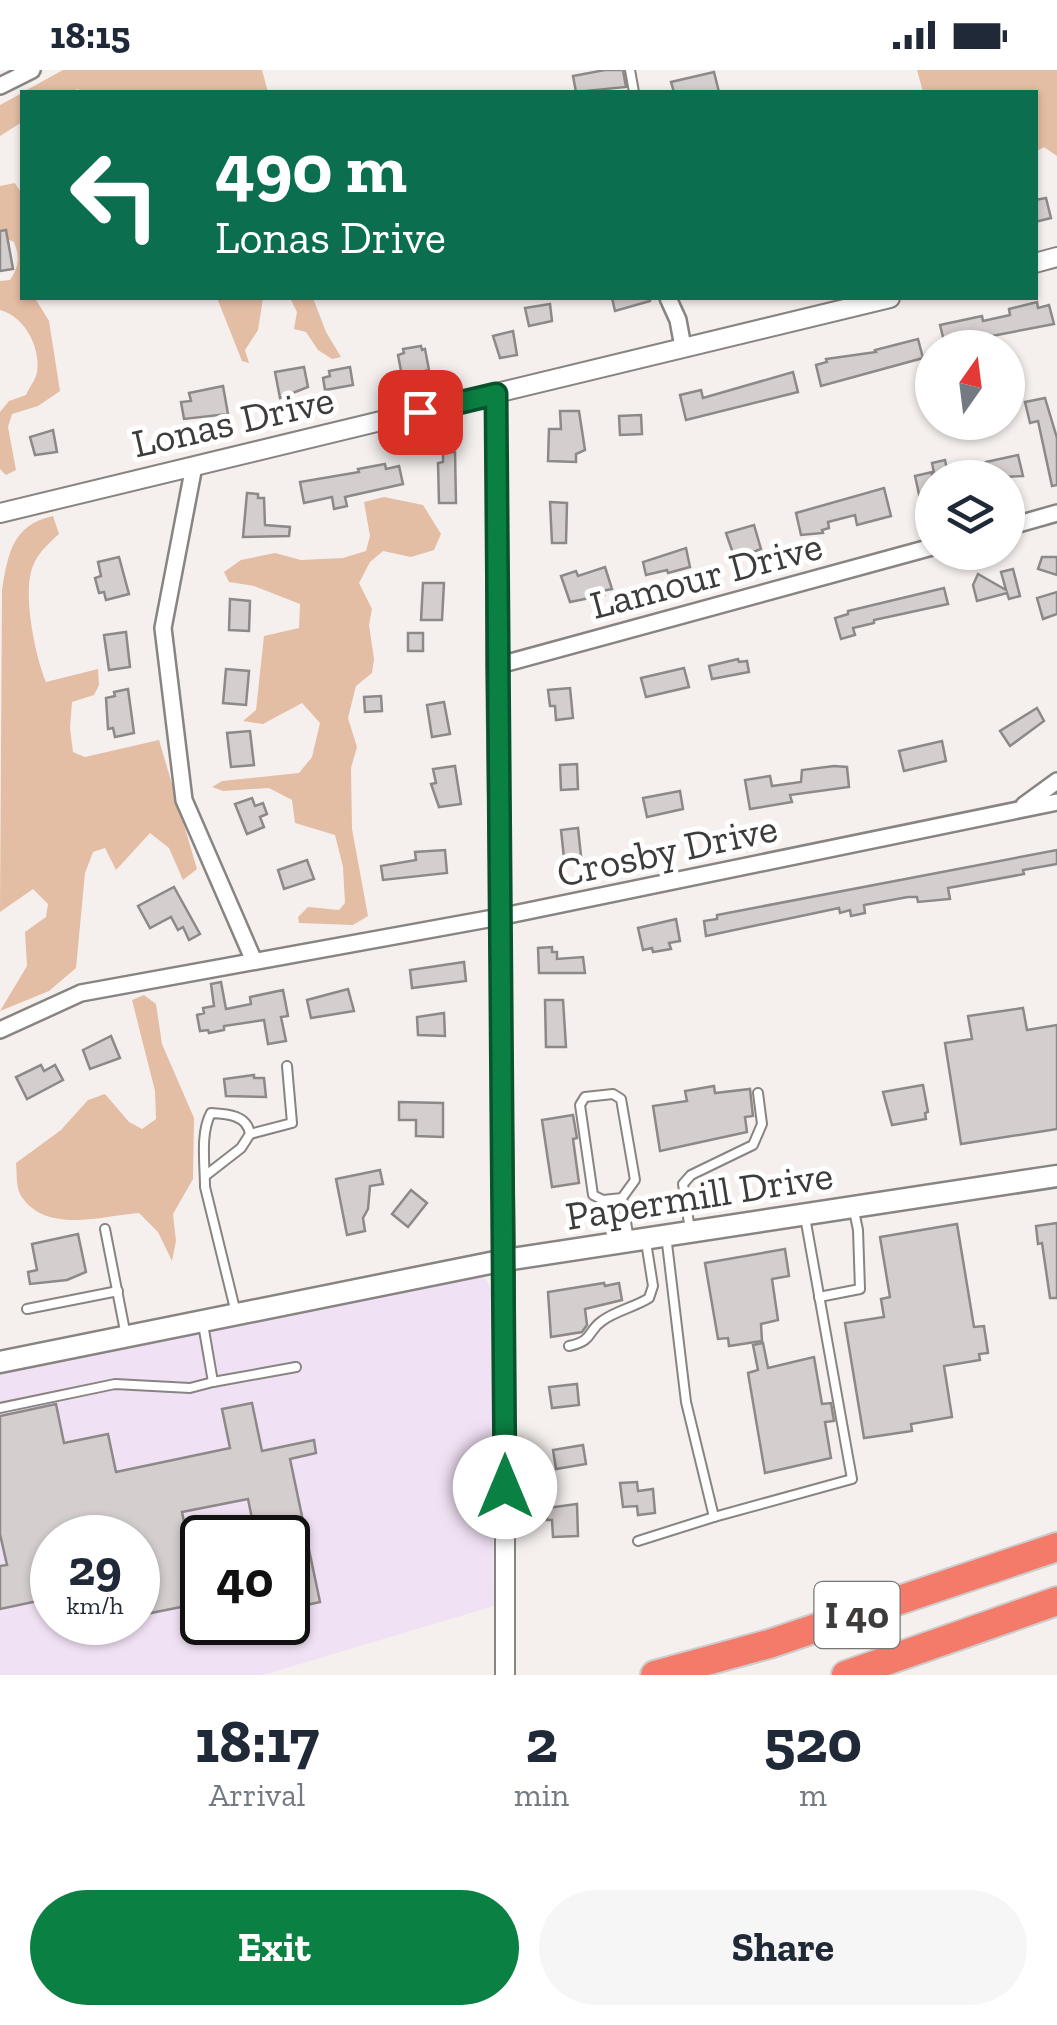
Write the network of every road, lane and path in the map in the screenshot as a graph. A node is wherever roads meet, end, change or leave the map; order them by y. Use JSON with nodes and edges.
{"nodes":[{"id":1,"x":32,"y":70,"type":"edge"},
{"id":2,"x":0,"y":86,"type":"edge"},
{"id":3,"x":669,"y":300,"type":"edge"},
{"id":4,"x":882,"y":300,"type":"edge"},
{"id":5,"x":683,"y":347,"type":"junction"},
{"id":6,"x":496,"y":394,"type":"junction"},
{"id":7,"x":194,"y":466,"type":"junction"},
{"id":8,"x":0,"y":512,"type":"edge"},
{"id":9,"x":1057,"y":513,"type":"edge"},
{"id":10,"x":1025,"y":522,"type":"edge"},
{"id":11,"x":915,"y":552,"type":"edge"},
{"id":12,"x":496,"y":666,"type":"junction"},
{"id":13,"x":1057,"y":781,"type":"edge"},
{"id":14,"x":1057,"y":802,"type":"edge"},
{"id":15,"x":1014,"y":811,"type":"junction"},
{"id":16,"x":499,"y":918,"type":"junction"},
{"id":17,"x":254,"y":961,"type":"junction"},
{"id":18,"x":0,"y":1030,"type":"edge"},
{"id":19,"x":288,"y":1066,"type":"dead end"},
{"id":20,"x":758,"y":1093,"type":"dead end"},
{"id":21,"x":250,"y":1134,"type":"junction"},
{"id":22,"x":205,"y":1176,"type":"junction"},
{"id":23,"x":1057,"y":1176,"type":"edge"},
{"id":24,"x":622,"y":1198,"type":"junction"},
{"id":25,"x":853,"y":1207,"type":"junction"},
{"id":26,"x":805,"y":1212,"type":"junction"},
{"id":27,"x":105,"y":1230,"type":"dead end"},
{"id":28,"x":690,"y":1230,"type":"junction"},
{"id":29,"x":647,"y":1237,"type":"junction"},
{"id":30,"x":505,"y":1260,"type":"junction"},
{"id":31,"x":118,"y":1291,"type":"junction"},
{"id":32,"x":819,"y":1296,"type":"junction"},
{"id":33,"x":27,"y":1309,"type":"dead end"},
{"id":34,"x":236,"y":1313,"type":"junction"},
{"id":35,"x":202,"y":1320,"type":"junction"},
{"id":36,"x":126,"y":1336,"type":"junction"},
{"id":37,"x":569,"y":1346,"type":"dead end"},
{"id":38,"x":0,"y":1362,"type":"edge"},
{"id":39,"x":296,"y":1367,"type":"dead end"},
{"id":40,"x":214,"y":1382,"type":"junction"},
{"id":41,"x":0,"y":1408,"type":"edge"},
{"id":42,"x":714,"y":1517,"type":"junction"},
{"id":43,"x":638,"y":1541,"type":"dead end"},
{"id":44,"x":1057,"y":1547,"type":"edge"},
{"id":45,"x":1057,"y":1602,"type":"edge"},
{"id":46,"x":1057,"y":1618,"type":"edge"},
{"id":47,"x":505,"y":1675,"type":"edge"},
{"id":48,"x":654,"y":1675,"type":"edge"},
{"id":49,"x":846,"y":1675,"type":"edge"},
{"id":50,"x":861,"y":1675,"type":"edge"}],
"edges":[{"from":1,"to":2,"type":"street"},
{"from":3,"to":5,"type":"street"},
{"from":4,"to":5,"type":"street","name":"Lonas Drive"},
{"from":5,"to":6,"type":"street","name":"Lonas Drive"},
{"from":6,"to":7,"type":"street","name":"Lonas Drive"},
{"from":6,"to":12,"type":"street"},
{"from":7,"to":8,"type":"street","name":"Lonas Drive"},
{"from":7,"to":17,"type":"street"},
{"from":9,"to":10,"type":"street"},
{"from":11,"to":12,"type":"street","name":"Lamour Drive"},
{"from":12,"to":16,"type":"street"},
{"from":13,"to":15,"type":"street"},
{"from":14,"to":15,"type":"street","name":"Crosby Drive"},
{"from":15,"to":16,"type":"street","name":"Crosby Drive"},
{"from":16,"to":17,"type":"street","name":"Crosby Drive"},
{"from":16,"to":30,"type":"street"},
{"from":17,"to":18,"type":"street","name":"Crosby Drive"},
{"from":19,"to":21,"type":"lane"},
{"from":20,"to":28,"type":"lane"},
{"from":21,"to":22,"type":"lane"},
{"from":21,"to":22,"type":"lane"},
{"from":22,"to":34,"type":"lane"},
{"from":23,"to":25,"type":"main road","name":"Papermill Drive"},
{"from":24,"to":24,"type":"lane"},
{"from":24,"to":29,"type":"lane"},
{"from":25,"to":26,"type":"main road","name":"Papermill Drive"},
{"from":25,"to":32,"type":"lane"},
{"from":26,"to":28,"type":"main road","name":"Papermill Drive"},
{"from":26,"to":32,"type":"lane"},
{"from":27,"to":31,"type":"lane"},
{"from":28,"to":29,"type":"main road","name":"Papermill Drive"},
{"from":29,"to":30,"type":"main road","name":"Papermill Drive"},
{"from":29,"to":37,"type":"lane"},
{"from":29,"to":42,"type":"lane"},
{"from":30,"to":34,"type":"main road","name":"Papermill Drive"},
{"from":30,"to":47,"type":"street"},
{"from":31,"to":33,"type":"lane"},
{"from":31,"to":36,"type":"lane"},
{"from":32,"to":42,"type":"lane"},
{"from":34,"to":35,"type":"main road","name":"Papermill Drive"},
{"from":35,"to":36,"type":"main road","name":"Papermill Drive"},
{"from":35,"to":40,"type":"lane"},
{"from":36,"to":38,"type":"main road","name":"Papermill Drive"},
{"from":39,"to":40,"type":"lane"},
{"from":40,"to":41,"type":"lane"},
{"from":42,"to":43,"type":"lane"},
{"from":44,"to":48,"type":"highway","number":"I 40"},
{"from":45,"to":49,"type":"highway","number":"I 40"},
{"from":46,"to":50,"type":"highway"}]}
